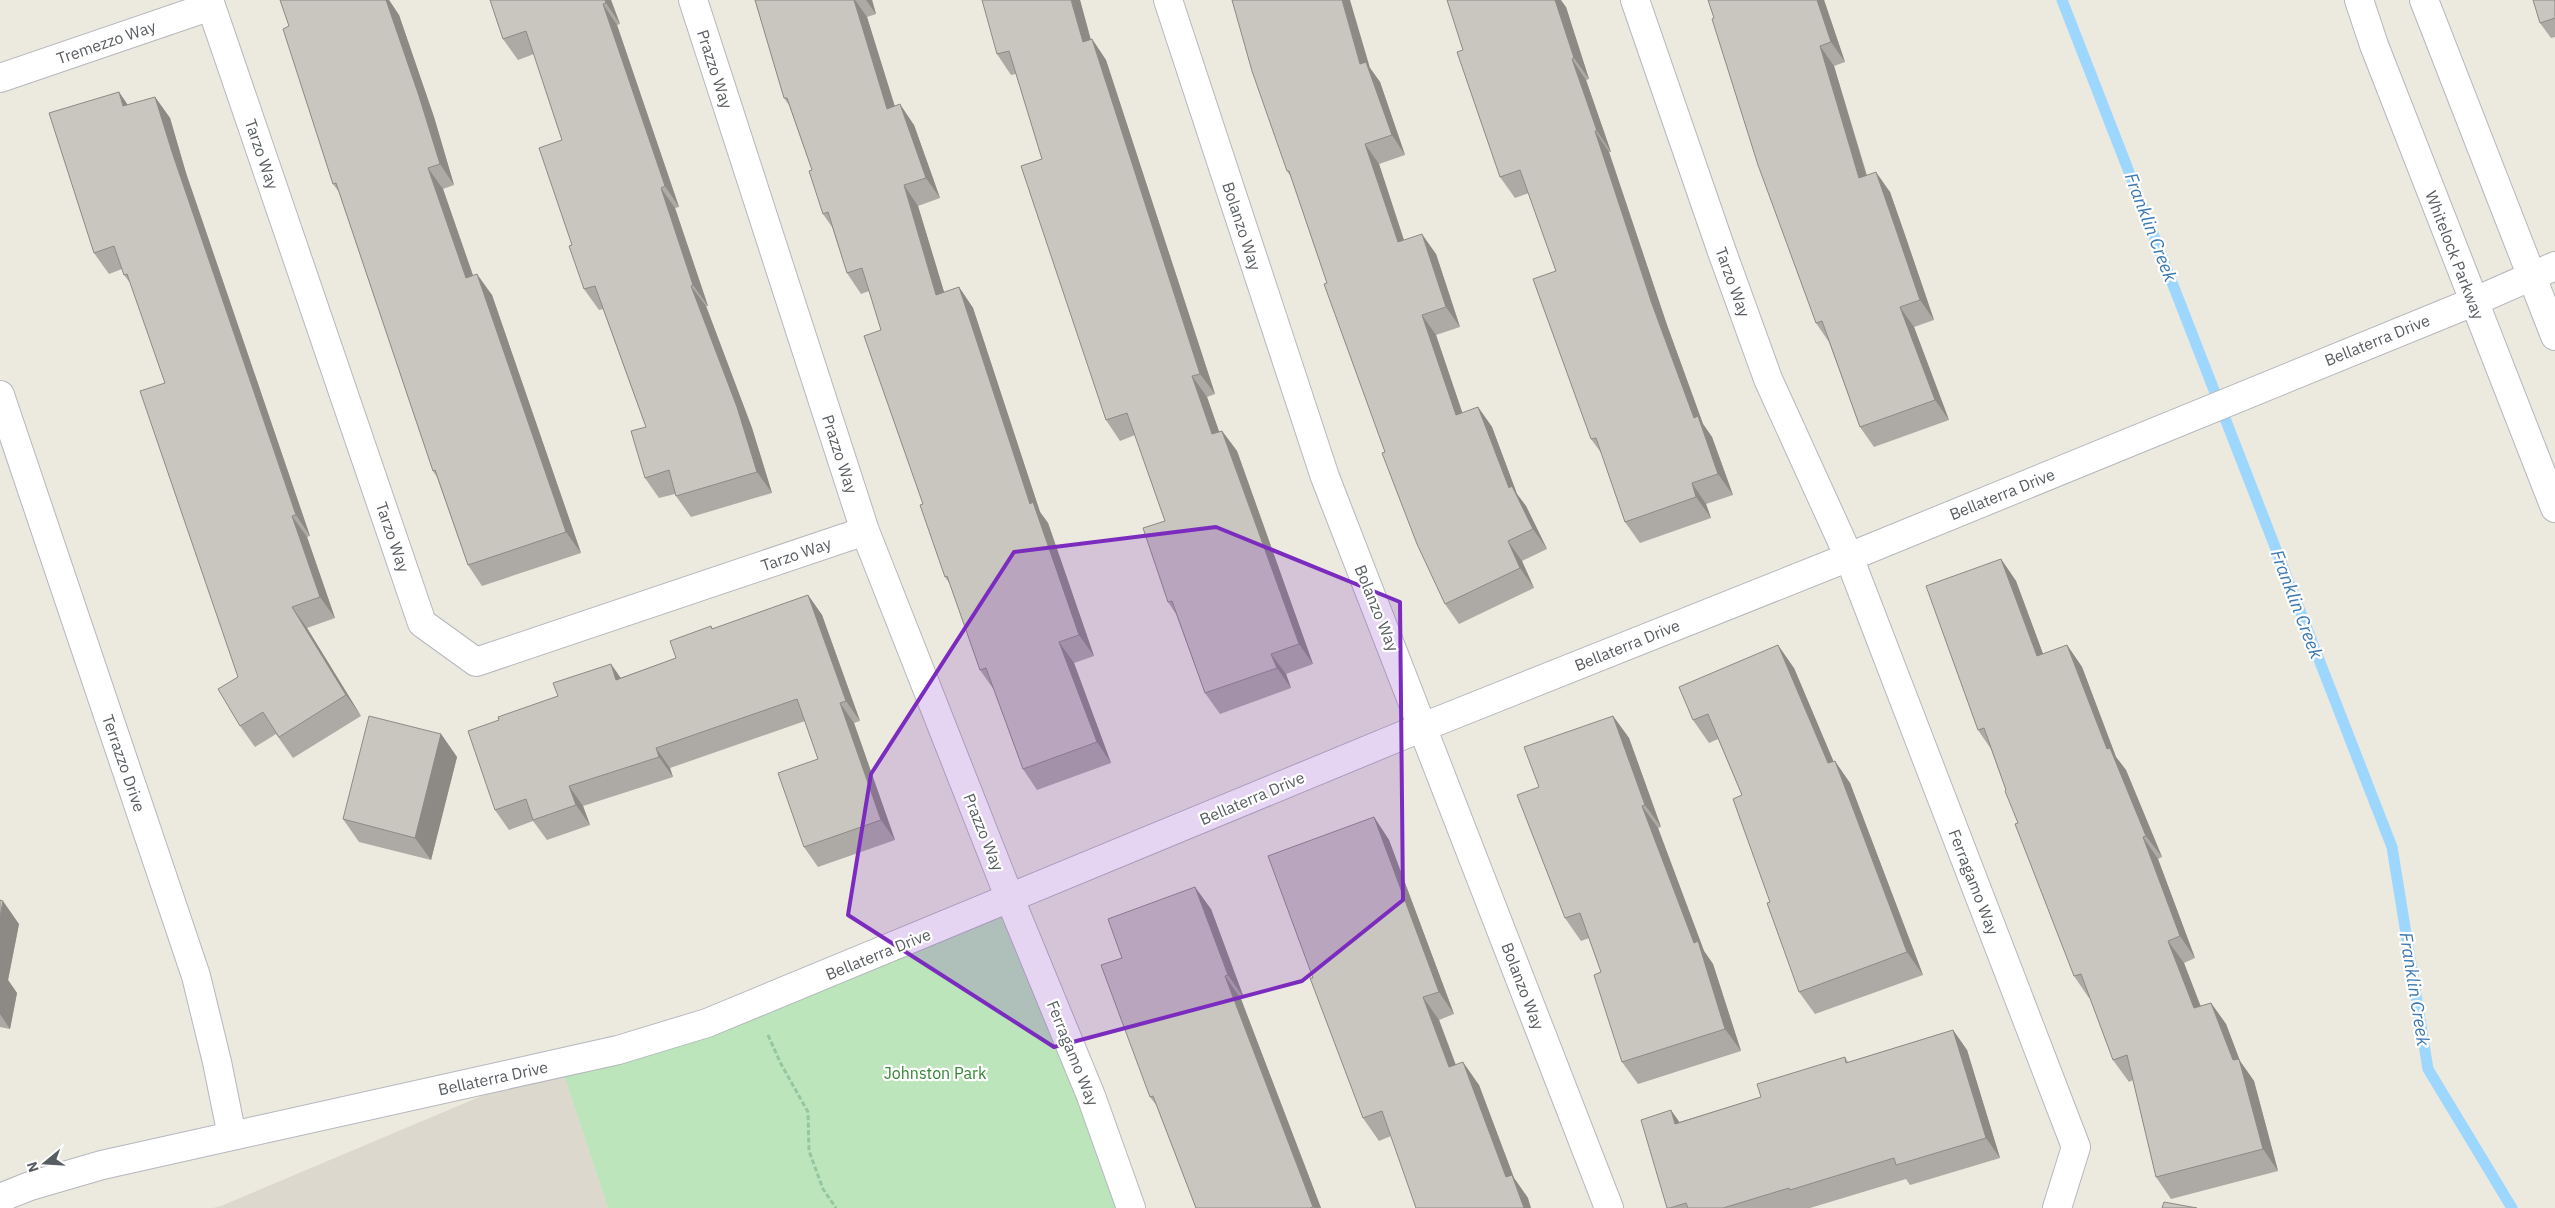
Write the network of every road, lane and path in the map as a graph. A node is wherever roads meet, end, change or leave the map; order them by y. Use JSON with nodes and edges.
{"nodes":[{"id":1,"x":693,"y":0,"type":"edge"},
{"id":2,"x":1168,"y":0,"type":"edge"},
{"id":3,"x":1635,"y":0,"type":"edge"},
{"id":4,"x":2359,"y":0,"type":"edge"},
{"id":5,"x":2424,"y":0,"type":"edge"},
{"id":6,"x":210,"y":3,"type":"edge"},
{"id":7,"x":0,"y":78,"type":"edge"},
{"id":8,"x":2543,"y":271,"type":"edge"},
{"id":9,"x":2473,"y":302,"type":"junction"},
{"id":10,"x":2555,"y":336,"type":"edge"},
{"id":11,"x":0,"y":395,"type":"edge"},
{"id":12,"x":2555,"y":508,"type":"edge"},
{"id":13,"x":865,"y":531,"type":"junction"},
{"id":14,"x":1849,"y":556,"type":"junction"},
{"id":15,"x":1423,"y":727,"type":"junction"},
{"id":16,"x":1010,"y":900,"type":"junction"},
{"id":17,"x":755,"y":1004,"type":"junction"},
{"id":18,"x":232,"y":1136,"type":"junction"},
{"id":19,"x":0,"y":1198,"type":"edge"},
{"id":20,"x":836,"y":1208,"type":"edge"},
{"id":21,"x":1131,"y":1208,"type":"edge"},
{"id":22,"x":1609,"y":1208,"type":"edge"},
{"id":23,"x":2057,"y":1208,"type":"edge"}],
"edges":[{"from":1,"to":13,"type":"street","name":"Prazzo Way"},
{"from":2,"to":15,"type":"street","name":"Bolanzo Way"},
{"from":3,"to":14,"type":"street","name":"Tarzo Way"},
{"from":4,"to":9,"type":"street","name":"Whitelock Parkway"},
{"from":5,"to":8,"type":"street"},
{"from":6,"to":7,"type":"street","name":"Tremezzo Way"},
{"from":6,"to":13,"type":"street","name":"Tarzo Way"},
{"from":8,"to":9,"type":"street","name":"Bellaterra Drive"},
{"from":8,"to":10,"type":"street"},
{"from":9,"to":12,"type":"street","name":"Whitelock Parkway"},
{"from":9,"to":14,"type":"street","name":"Bellaterra Drive"},
{"from":11,"to":18,"type":"street","name":"Terrazzo Drive"},
{"from":13,"to":16,"type":"street","name":"Prazzo Way"},
{"from":14,"to":15,"type":"street","name":"Bellaterra Drive"},
{"from":14,"to":23,"type":"street","name":"Ferragamo Way"},
{"from":15,"to":16,"type":"street","name":"Bellaterra Drive"},
{"from":15,"to":22,"type":"street","name":"Bolanzo Way"},
{"from":16,"to":17,"type":"street","name":"Bellaterra Drive"},
{"from":16,"to":21,"type":"street","name":"Ferragamo Way"},
{"from":17,"to":18,"type":"street","name":"Bellaterra Drive"},
{"from":17,"to":20,"type":"path"},
{"from":18,"to":19,"type":"street","name":"Bellaterra Drive"}]}
